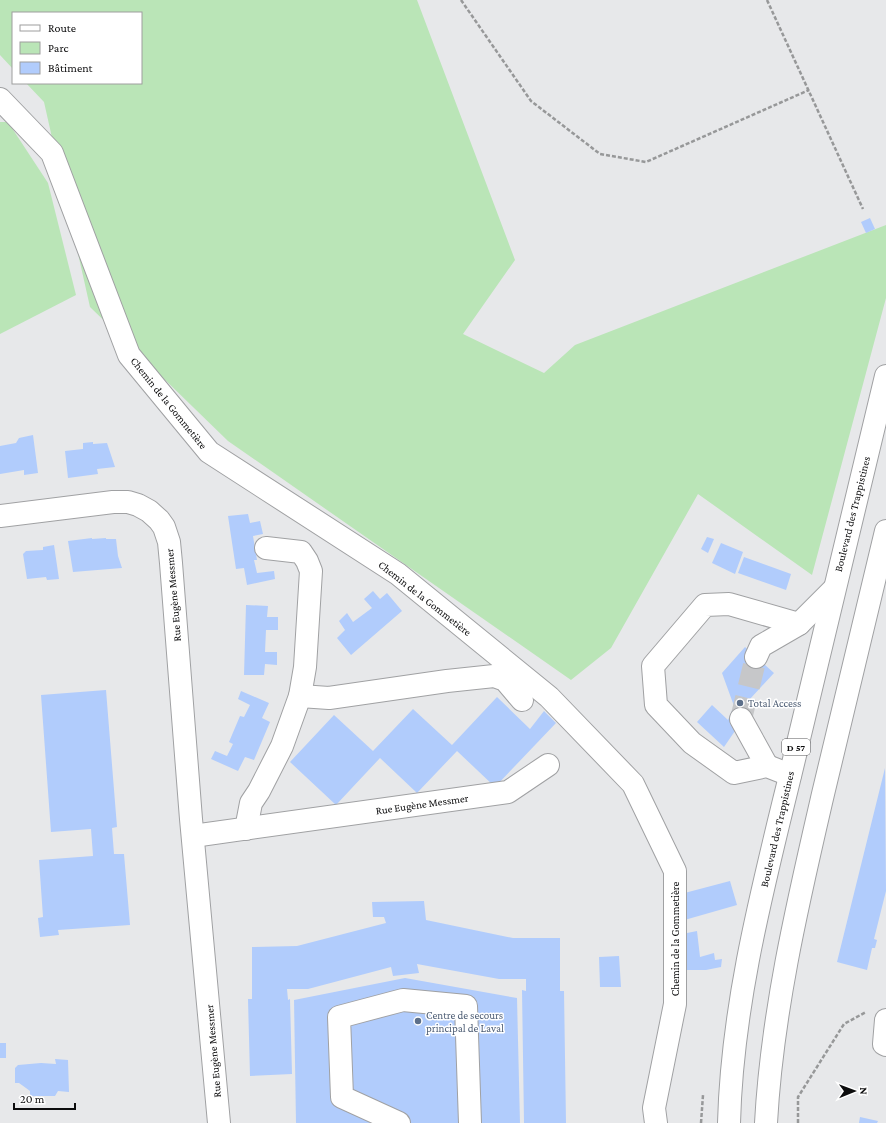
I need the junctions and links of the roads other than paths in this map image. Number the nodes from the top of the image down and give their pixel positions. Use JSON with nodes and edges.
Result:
{"nodes":[{"id":1,"x":0,"y":99,"type":"edge"},
{"id":2,"x":886,"y":376,"type":"edge"},
{"id":3,"x":0,"y":516,"type":"edge"},
{"id":4,"x":886,"y":531,"type":"edge"},
{"id":5,"x":266,"y":548,"type":"dead end"},
{"id":6,"x":834,"y":589,"type":"junction"},
{"id":7,"x":799,"y":624,"type":"junction"},
{"id":8,"x":756,"y":657,"type":"tunnel mouth"},
{"id":9,"x":300,"y":696,"type":"junction"},
{"id":10,"x":522,"y":700,"type":"dead end"},
{"id":11,"x":741,"y":719,"type":"tunnel mouth"},
{"id":12,"x":548,"y":765,"type":"dead end"},
{"id":13,"x":767,"y":766,"type":"junction"},
{"id":14,"x":790,"y":775,"type":"junction"},
{"id":15,"x":246,"y":829,"type":"junction"},
{"id":16,"x":194,"y":836,"type":"junction"},
{"id":17,"x":879,"y":1015,"type":"edge"},
{"id":18,"x":886,"y":1045,"type":"edge"},
{"id":19,"x":219,"y":1123,"type":"edge"},
{"id":20,"x":399,"y":1123,"type":"edge"},
{"id":21,"x":470,"y":1123,"type":"edge"},
{"id":22,"x":656,"y":1123,"type":"edge"},
{"id":23,"x":729,"y":1123,"type":"edge"},
{"id":24,"x":766,"y":1123,"type":"edge"}],
"edges":[{"from":1,"to":22,"type":"street","name":"Chemin de la Gommetière"},
{"from":2,"to":6,"type":"street","name":"Boulevard des Trappistines","number":"D 57"},
{"from":3,"to":16,"type":"street","name":"Rue Eugène Messmer"},
{"from":4,"to":24,"type":"street"},
{"from":5,"to":9,"type":"street"},
{"from":6,"to":7,"type":"street"},
{"from":6,"to":14,"type":"street","name":"Boulevard des Trappistines","number":"D 57"},
{"from":7,"to":8,"type":"street"},
{"from":7,"to":13,"type":"street"},
{"from":9,"to":10,"type":"street"},
{"from":9,"to":15,"type":"street"},
{"from":11,"to":13,"type":"street"},
{"from":12,"to":15,"type":"street","name":"Rue Eugène Messmer"},
{"from":13,"to":14,"type":"street"},
{"from":14,"to":23,"type":"street","name":"Boulevard des Trappistines","number":"D 57"},
{"from":15,"to":16,"type":"street","name":"Rue Eugène Messmer"},
{"from":16,"to":19,"type":"street","name":"Rue Eugène Messmer"},
{"from":17,"to":18,"type":"street"},
{"from":20,"to":21,"type":"street"}]}
